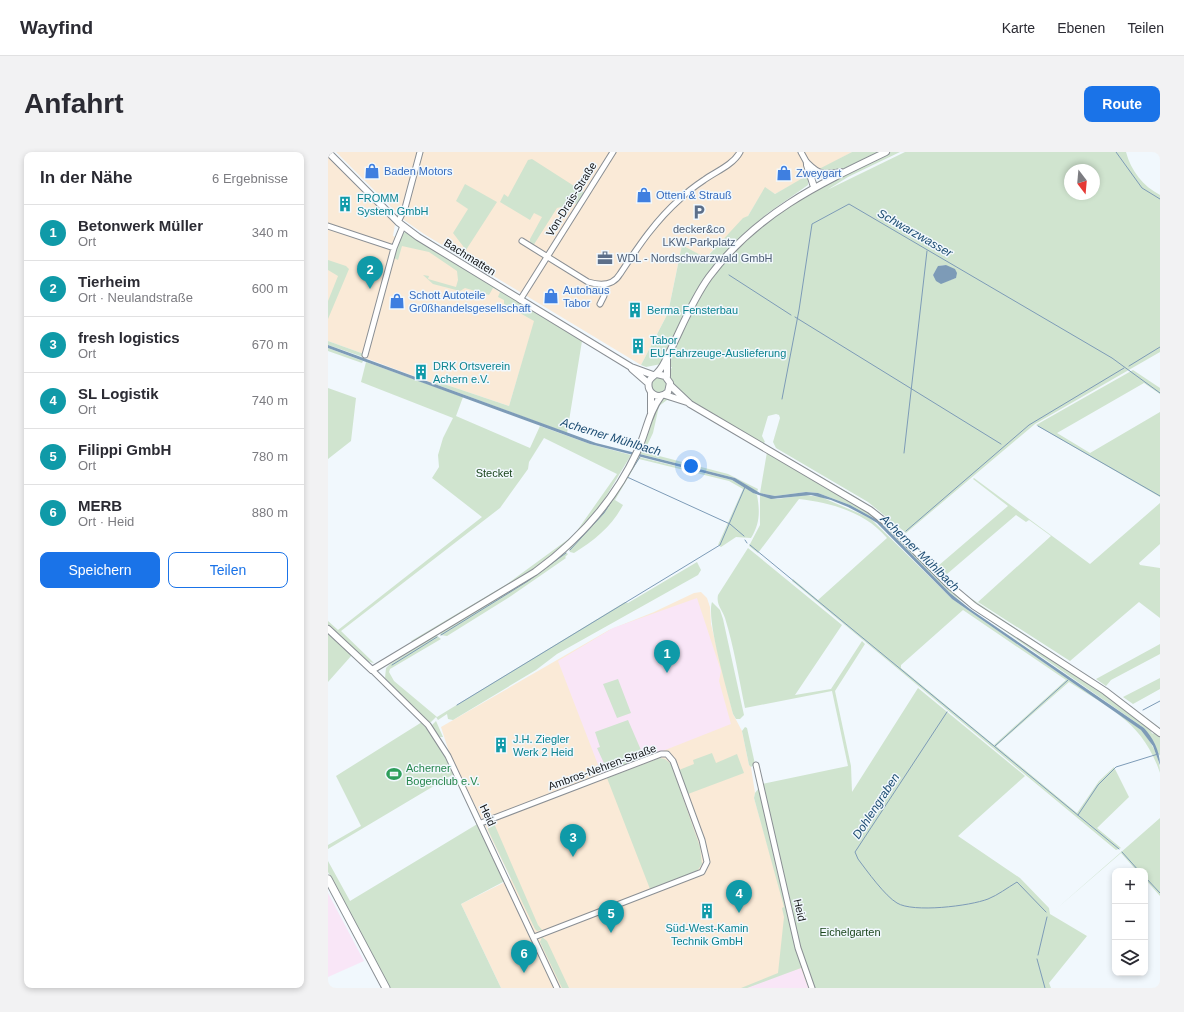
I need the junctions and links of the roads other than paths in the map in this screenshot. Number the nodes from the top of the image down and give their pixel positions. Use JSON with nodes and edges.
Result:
{"nodes":[{"id":1,"x":328,"y":152,"type":"edge"},
{"id":2,"x":420,"y":152,"type":"edge"},
{"id":3,"x":613,"y":152,"type":"edge"},
{"id":4,"x":740,"y":152,"type":"edge"},
{"id":5,"x":800,"y":152,"type":"edge"},
{"id":6,"x":886,"y":152,"type":"edge"},
{"id":7,"x":807,"y":163,"type":"junction"},
{"id":8,"x":848,"y":170,"type":"junction"},
{"id":9,"x":816,"y":172,"type":"junction"},
{"id":10,"x":817,"y":186,"type":"junction"},
{"id":11,"x":400,"y":224,"type":"junction"},
{"id":12,"x":328,"y":226,"type":"edge"},
{"id":13,"x":522,"y":241,"type":"dead end"},
{"id":14,"x":394,"y":248,"type":"junction"},
{"id":15,"x":547,"y":257,"type":"junction"},
{"id":16,"x":604,"y":285,"type":"junction"},
{"id":17,"x":520,"y":300,"type":"junction"},
{"id":18,"x":600,"y":304,"type":"dead end"},
{"id":19,"x":365,"y":355,"type":"dead end"},
{"id":20,"x":668,"y":356,"type":"junction"},
{"id":21,"x":631,"y":368,"type":"junction"},
{"id":22,"x":655,"y":375,"type":"junction"},
{"id":23,"x":667,"y":376,"type":"junction"},
{"id":24,"x":648,"y":383,"type":"junction"},
{"id":25,"x":670,"y":386,"type":"junction"},
{"id":26,"x":651,"y":393,"type":"junction"},
{"id":27,"x":663,"y":396,"type":"junction"},
{"id":28,"x":690,"y":404,"type":"junction"},
{"id":29,"x":650,"y":414,"type":"junction"},
{"id":30,"x":328,"y":630,"type":"edge"},
{"id":31,"x":372,"y":670,"type":"junction"},
{"id":32,"x":1160,"y":733,"type":"edge"},
{"id":33,"x":756,"y":765,"type":"dead end"},
{"id":34,"x":481,"y":823,"type":"junction"},
{"id":35,"x":328,"y":879,"type":"edge"},
{"id":36,"x":534,"y":937,"type":"junction"},
{"id":37,"x":386,"y":988,"type":"edge"},
{"id":38,"x":557,"y":988,"type":"edge"},
{"id":39,"x":812,"y":988,"type":"edge"}],
"edges":[{"from":1,"to":11,"type":"street","name":"Bachmatten"},
{"from":2,"to":11,"type":"street"},
{"from":3,"to":15,"type":"street","name":"Von-Drais-Straße"},
{"from":4,"to":16,"type":"street"},
{"from":5,"to":7,"type":"street"},
{"from":6,"to":8,"type":"street"},
{"from":7,"to":9,"type":"street"},
{"from":7,"to":10,"type":"street"},
{"from":8,"to":9,"type":"street"},
{"from":8,"to":10,"type":"street"},
{"from":9,"to":10,"type":"street"},
{"from":10,"to":20,"type":"street"},
{"from":11,"to":14,"type":"street"},
{"from":11,"to":17,"type":"street","name":"Bachmatten"},
{"from":12,"to":14,"type":"street"},
{"from":13,"to":15,"type":"street"},
{"from":14,"to":19,"type":"street"},
{"from":15,"to":16,"type":"street"},
{"from":15,"to":17,"type":"street","name":"Von-Drais-Straße"},
{"from":16,"to":18,"type":"street"},
{"from":17,"to":21,"type":"street","name":"Bachmatten"},
{"from":20,"to":22,"type":"street"},
{"from":20,"to":23,"type":"street"},
{"from":21,"to":22,"type":"street"},
{"from":21,"to":24,"type":"street"},
{"from":22,"to":23,"type":"street"},
{"from":22,"to":24,"type":"street"},
{"from":23,"to":25,"type":"street"},
{"from":24,"to":26,"type":"street"},
{"from":25,"to":27,"type":"street"},
{"from":25,"to":28,"type":"street"},
{"from":26,"to":27,"type":"street"},
{"from":26,"to":29,"type":"street"},
{"from":27,"to":28,"type":"street"},
{"from":27,"to":29,"type":"street"},
{"from":28,"to":32,"type":"street"},
{"from":29,"to":31,"type":"street"},
{"from":30,"to":31,"type":"street"},
{"from":31,"to":34,"type":"street","name":"Heid"},
{"from":33,"to":39,"type":"street","name":"Heid"},
{"from":34,"to":36,"type":"street","name":"Heid"},
{"from":34,"to":36,"type":"street","name":"Ambros-Nehren-Straße"},
{"from":35,"to":37,"type":"main road"},
{"from":36,"to":38,"type":"street","name":"Heid"}]}
